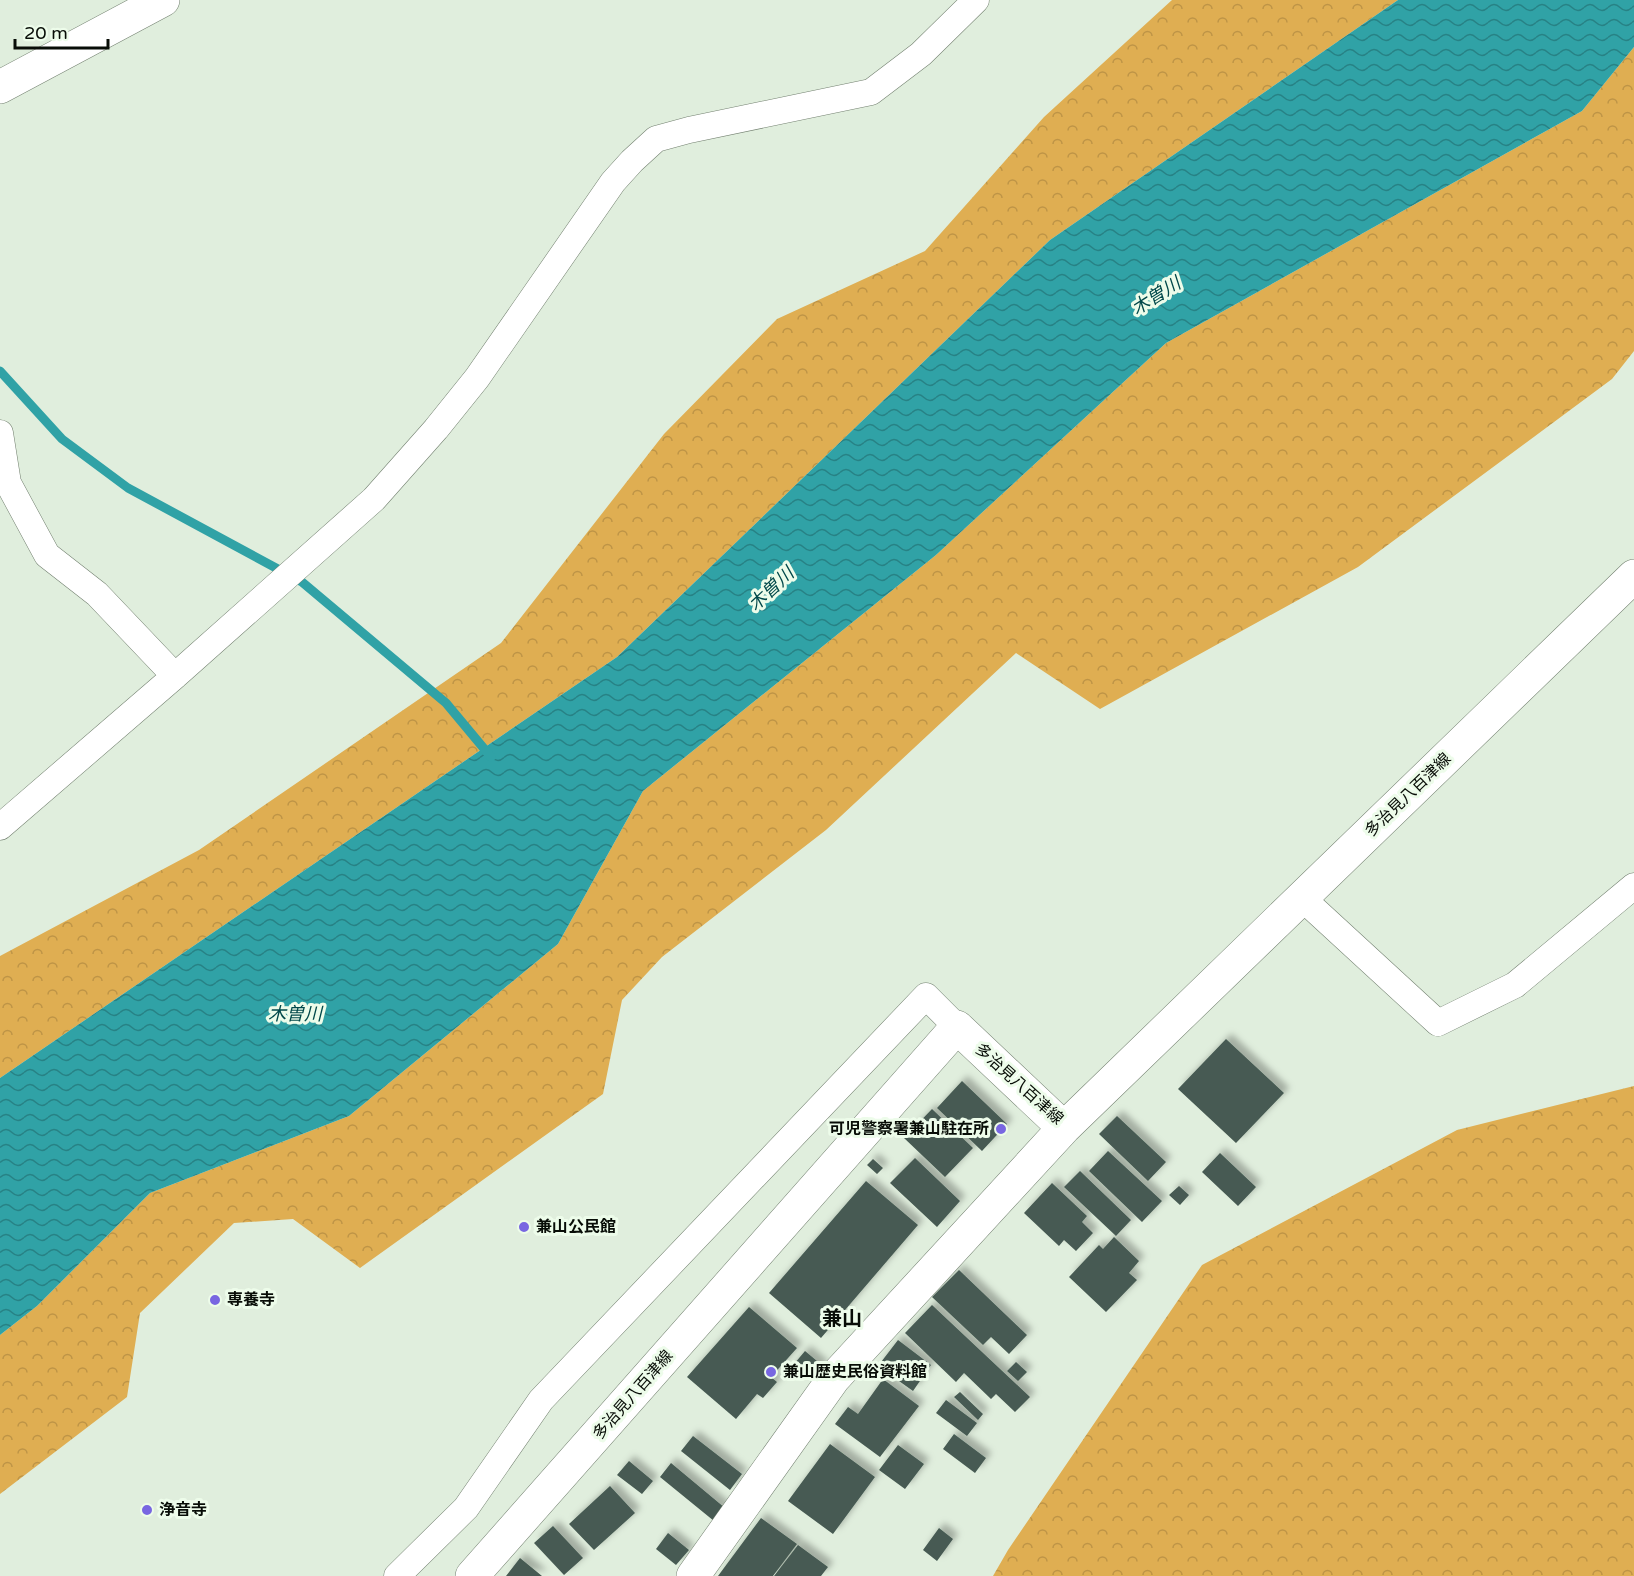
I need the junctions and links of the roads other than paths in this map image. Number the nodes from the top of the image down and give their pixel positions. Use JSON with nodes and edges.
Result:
{"nodes":[{"id":1,"x":163,"y":0,"type":"edge"},
{"id":2,"x":976,"y":0,"type":"edge"},
{"id":3,"x":0,"y":87,"type":"edge"},
{"id":4,"x":0,"y":433,"type":"edge"},
{"id":5,"x":1634,"y":576,"type":"edge"},
{"id":6,"x":175,"y":676,"type":"junction"},
{"id":7,"x":0,"y":827,"type":"edge"},
{"id":8,"x":1634,"y":886,"type":"edge"},
{"id":9,"x":1302,"y":898,"type":"junction"},
{"id":10,"x":957,"y":1027,"type":"junction"},
{"id":11,"x":1064,"y":1128,"type":"junction"},
{"id":12,"x":397,"y":1576,"type":"edge"},
{"id":13,"x":472,"y":1576,"type":"edge"},
{"id":14,"x":693,"y":1576,"type":"edge"}],
"edges":[{"from":1,"to":3,"type":"main road"},
{"from":2,"to":6,"type":"street"},
{"from":4,"to":6,"type":"street"},
{"from":5,"to":9,"type":"main road","name":"多治見八百津線"},
{"from":6,"to":7,"type":"street"},
{"from":8,"to":9,"type":"street"},
{"from":9,"to":11,"type":"main road","name":"多治見八百津線"},
{"from":10,"to":11,"type":"main road","name":"多治見八百津線"},
{"from":10,"to":12,"type":"street"},
{"from":10,"to":13,"type":"main road","name":"多治見八百津線"},
{"from":11,"to":14,"type":"main road"}]}
